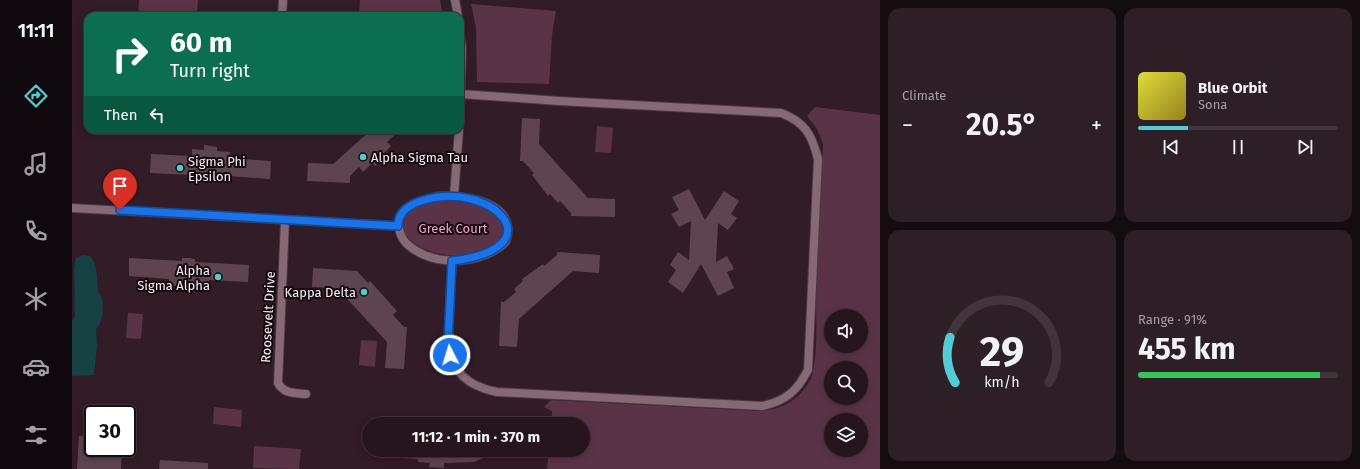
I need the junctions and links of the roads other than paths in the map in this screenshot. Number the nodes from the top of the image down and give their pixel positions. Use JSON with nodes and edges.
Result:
{"nodes":[{"id":1,"x":283,"y":0,"type":"edge"},
{"id":2,"x":456,"y":0,"type":"edge"},
{"id":3,"x":282,"y":12,"type":"edge"},
{"id":4,"x":458,"y":12,"type":"edge"},
{"id":5,"x":464,"y":94,"type":"edge"},
{"id":6,"x":459,"y":134,"type":"edge"},
{"id":7,"x":454,"y":196,"type":"junction"},
{"id":8,"x":72,"y":208,"type":"edge"},
{"id":9,"x":285,"y":220,"type":"junction"},
{"id":10,"x":398,"y":226,"type":"junction"},
{"id":11,"x":452,"y":261,"type":"junction"},
{"id":12,"x":306,"y":394,"type":"dead end"}],
"edges":[{"from":1,"to":3,"type":"street"},
{"from":2,"to":4,"type":"street"},
{"from":5,"to":11,"type":"street"},
{"from":6,"to":7,"type":"street"},
{"from":7,"to":10,"type":"street"},
{"from":7,"to":11,"type":"street"},
{"from":8,"to":9,"type":"street"},
{"from":9,"to":10,"type":"street"},
{"from":9,"to":12,"type":"street","name":"Roosevelt Drive"},
{"from":10,"to":11,"type":"street"}]}
